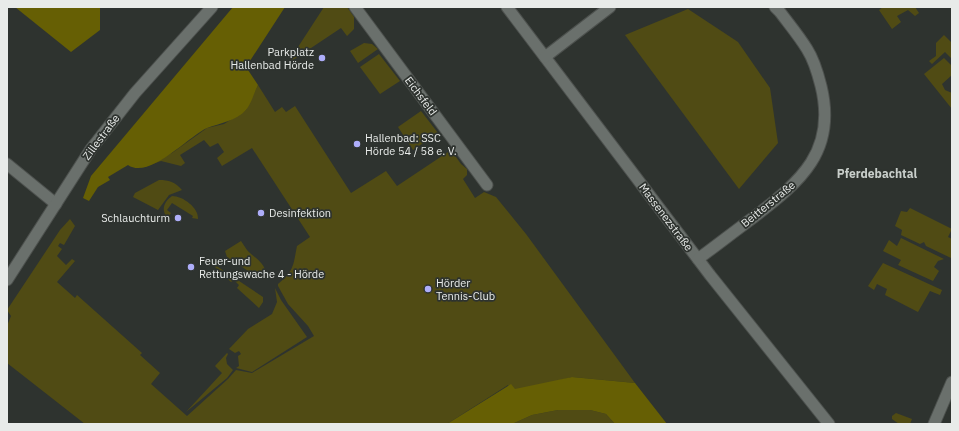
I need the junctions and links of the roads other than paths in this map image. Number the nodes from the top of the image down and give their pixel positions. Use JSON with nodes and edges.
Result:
{"nodes":[{"id":1,"x":212,"y":7,"type":"edge"},
{"id":2,"x":356,"y":7,"type":"edge"},
{"id":3,"x":507,"y":7,"type":"edge"},
{"id":4,"x":610,"y":7,"type":"edge"},
{"id":5,"x":774,"y":7,"type":"edge"},
{"id":6,"x":545,"y":56,"type":"junction"},
{"id":7,"x":7,"y":164,"type":"edge"},
{"id":8,"x":487,"y":185,"type":"dead end"},
{"id":9,"x":56,"y":204,"type":"junction"},
{"id":10,"x":698,"y":259,"type":"junction"},
{"id":11,"x":7,"y":280,"type":"edge"},
{"id":12,"x":952,"y":382,"type":"edge"},
{"id":13,"x":829,"y":424,"type":"edge"},
{"id":14,"x":934,"y":424,"type":"edge"}],
"edges":[{"from":1,"to":9,"type":"street","name":"Zillestraße"},
{"from":2,"to":8,"type":"street","name":"Eichsfeld"},
{"from":3,"to":6,"type":"street","name":"Massenezstraße"},
{"from":4,"to":6,"type":"street"},
{"from":5,"to":10,"type":"street","name":"Beitterstraße"},
{"from":6,"to":10,"type":"street","name":"Massenezstraße"},
{"from":7,"to":9,"type":"street"},
{"from":9,"to":11,"type":"street","name":"Zillestraße"},
{"from":10,"to":13,"type":"street","name":"Massenezstraße"},
{"from":12,"to":14,"type":"street"}]}
